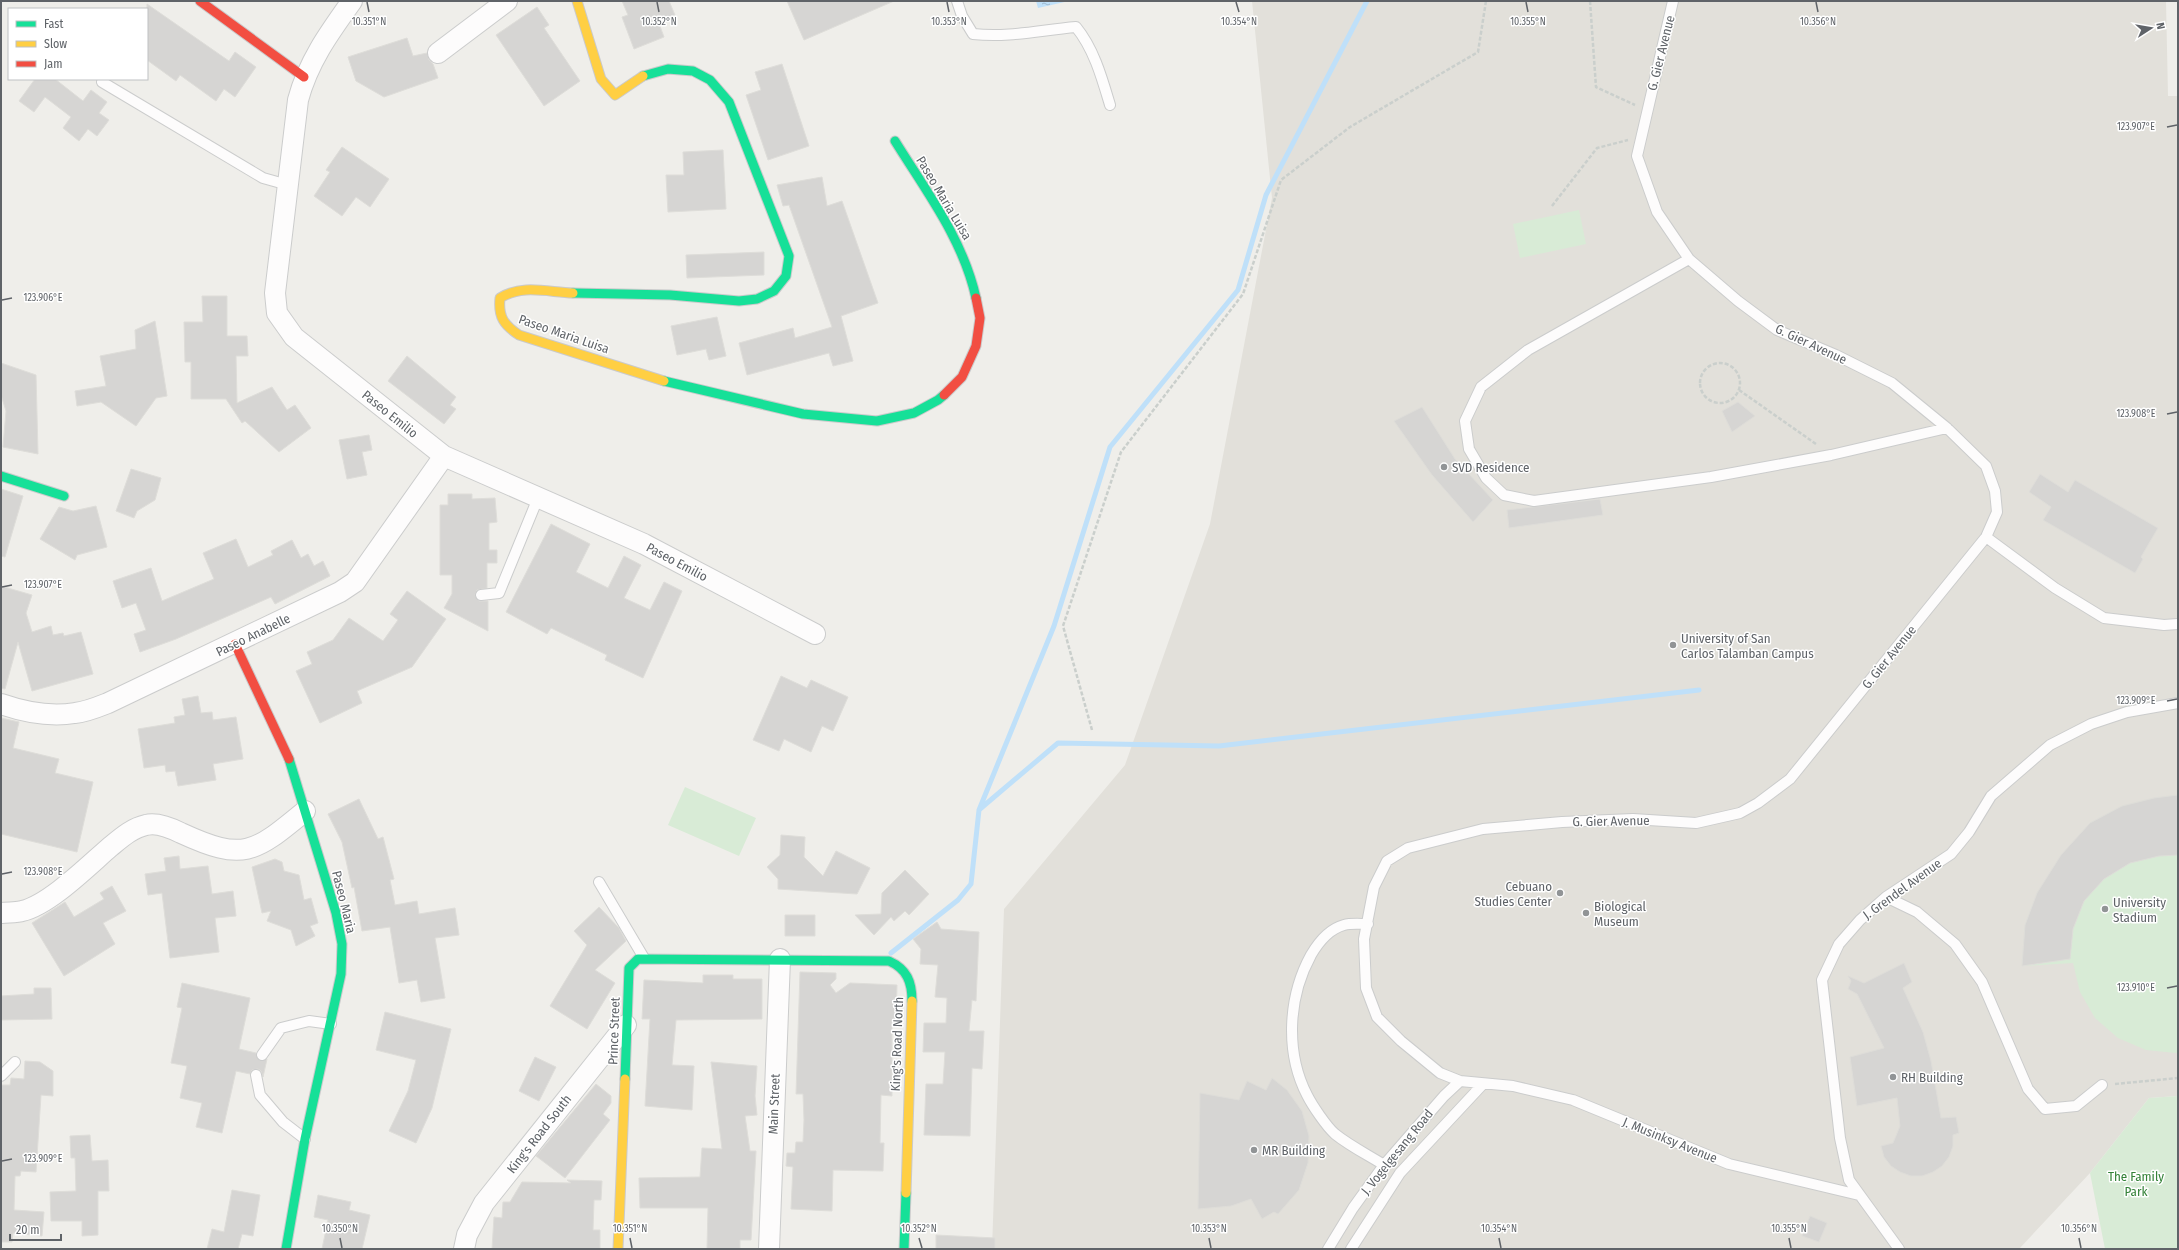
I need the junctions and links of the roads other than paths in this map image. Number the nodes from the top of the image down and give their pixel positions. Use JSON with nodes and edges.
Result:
{"nodes":[{"id":1,"x":200,"y":1,"type":"edge"},
{"id":2,"x":352,"y":1,"type":"edge"},
{"id":3,"x":507,"y":1,"type":"edge"},
{"id":4,"x":577,"y":1,"type":"edge"},
{"id":5,"x":957,"y":1,"type":"edge"},
{"id":6,"x":1673,"y":1,"type":"edge"},
{"id":7,"x":438,"y":53,"type":"dead end"},
{"id":8,"x":304,"y":77,"type":"junction"},
{"id":9,"x":102,"y":82,"type":"dead end"},
{"id":10,"x":1110,"y":105,"type":"dead end"},
{"id":11,"x":895,"y":140,"type":"dead end"},
{"id":12,"x":288,"y":184,"type":"junction"},
{"id":13,"x":1689,"y":259,"type":"junction"},
{"id":14,"x":1948,"y":428,"type":"junction"},
{"id":15,"x":444,"y":456,"type":"junction"},
{"id":16,"x":1,"y":476,"type":"edge"},
{"id":17,"x":64,"y":496,"type":"dead end"},
{"id":18,"x":538,"y":498,"type":"junction"},
{"id":19,"x":1986,"y":537,"type":"junction"},
{"id":20,"x":481,"y":595,"type":"dead end"},
{"id":21,"x":2178,"y":624,"type":"edge"},
{"id":22,"x":816,"y":634,"type":"dead end"},
{"id":23,"x":235,"y":644,"type":"junction"},
{"id":24,"x":2178,"y":703,"type":"edge"},
{"id":25,"x":1,"y":704,"type":"edge"},
{"id":26,"x":305,"y":811,"type":"junction"},
{"id":27,"x":599,"y":882,"type":"dead end"},
{"id":28,"x":1886,"y":897,"type":"junction"},
{"id":29,"x":1,"y":913,"type":"edge"},
{"id":30,"x":1368,"y":924,"type":"junction"},
{"id":31,"x":644,"y":958,"type":"junction"},
{"id":32,"x":780,"y":959,"type":"junction"},
{"id":33,"x":331,"y":1024,"type":"junction"},
{"id":34,"x":626,"y":1025,"type":"junction"},
{"id":35,"x":262,"y":1054,"type":"dead end"},
{"id":36,"x":15,"y":1062,"type":"dead end"},
{"id":37,"x":256,"y":1075,"type":"dead end"},
{"id":38,"x":1,"y":1076,"type":"edge"},
{"id":39,"x":1460,"y":1081,"type":"junction"},
{"id":40,"x":1483,"y":1084,"type":"junction"},
{"id":41,"x":2102,"y":1085,"type":"road end"},
{"id":42,"x":305,"y":1139,"type":"junction"},
{"id":43,"x":1384,"y":1165,"type":"junction"},
{"id":44,"x":1859,"y":1195,"type":"junction"},
{"id":45,"x":286,"y":1249,"type":"edge"},
{"id":46,"x":464,"y":1249,"type":"edge"},
{"id":47,"x":618,"y":1249,"type":"edge"},
{"id":48,"x":769,"y":1249,"type":"edge"},
{"id":49,"x":904,"y":1249,"type":"edge"},
{"id":50,"x":1328,"y":1249,"type":"edge"},
{"id":51,"x":1351,"y":1249,"type":"edge"},
{"id":52,"x":1900,"y":1249,"type":"edge"}],
"edges":[{"from":1,"to":8,"type":"street"},
{"from":2,"to":8,"type":"street","name":"Paseo Emilio"},
{"from":3,"to":7,"type":"street"},
{"from":4,"to":11,"type":"street","name":"Paseo Maria Luisa"},
{"from":5,"to":10,"type":"lane"},
{"from":6,"to":13,"type":"lane","name":"G. Gier Avenue"},
{"from":8,"to":12,"type":"street","name":"Paseo Emilio"},
{"from":9,"to":12,"type":"lane"},
{"from":12,"to":15,"type":"street","name":"Paseo Emilio"},
{"from":13,"to":14,"type":"lane","name":"G. Gier Avenue"},
{"from":13,"to":14,"type":"lane"},
{"from":14,"to":19,"type":"lane","name":"G. Gier Avenue"},
{"from":15,"to":18,"type":"street","name":"Paseo Emilio"},
{"from":15,"to":23,"type":"street","name":"Paseo Anabelle"},
{"from":16,"to":17,"type":"street"},
{"from":18,"to":20,"type":"lane"},
{"from":18,"to":22,"type":"street","name":"Paseo Emilio"},
{"from":19,"to":21,"type":"lane"},
{"from":19,"to":30,"type":"lane","name":"G. Gier Avenue"},
{"from":23,"to":25,"type":"street","name":"Paseo Anabelle"},
{"from":23,"to":26,"type":"street","name":"Paseo Maria"},
{"from":24,"to":28,"type":"lane","name":"J. Grendel Avenue"},
{"from":26,"to":29,"type":"street"},
{"from":26,"to":33,"type":"street","name":"Paseo Maria"},
{"from":27,"to":31,"type":"lane"},
{"from":28,"to":41,"type":"lane"},
{"from":28,"to":44,"type":"lane","name":"J. Grendel Avenue"},
{"from":30,"to":39,"type":"lane","name":"G. Gier Avenue"},
{"from":30,"to":43,"type":"lane"},
{"from":31,"to":32,"type":"street"},
{"from":31,"to":34,"type":"street","name":"Prince Street"},
{"from":32,"to":48,"type":"street","name":"Main Street"},
{"from":32,"to":49,"type":"street","name":"King's Road North"},
{"from":33,"to":35,"type":"lane"},
{"from":33,"to":42,"type":"street","name":"Paseo Maria"},
{"from":34,"to":46,"type":"street","name":"King's Road South"},
{"from":34,"to":47,"type":"street","name":"Prince Street"},
{"from":36,"to":38,"type":"lane"},
{"from":37,"to":42,"type":"lane"},
{"from":39,"to":40,"type":"lane","name":"G. Gier Avenue"},
{"from":39,"to":43,"type":"lane","name":"J. Vogelgesang Road"},
{"from":40,"to":44,"type":"lane","name":"J. Musinksy Avenue"},
{"from":40,"to":51,"type":"lane","name":"J. Vogelgesang Road"},
{"from":42,"to":45,"type":"street","name":"Paseo Maria"},
{"from":43,"to":50,"type":"lane","name":"J. Vogelgesang Road"},
{"from":44,"to":52,"type":"lane","name":"J. Grendel Avenue"}]}
